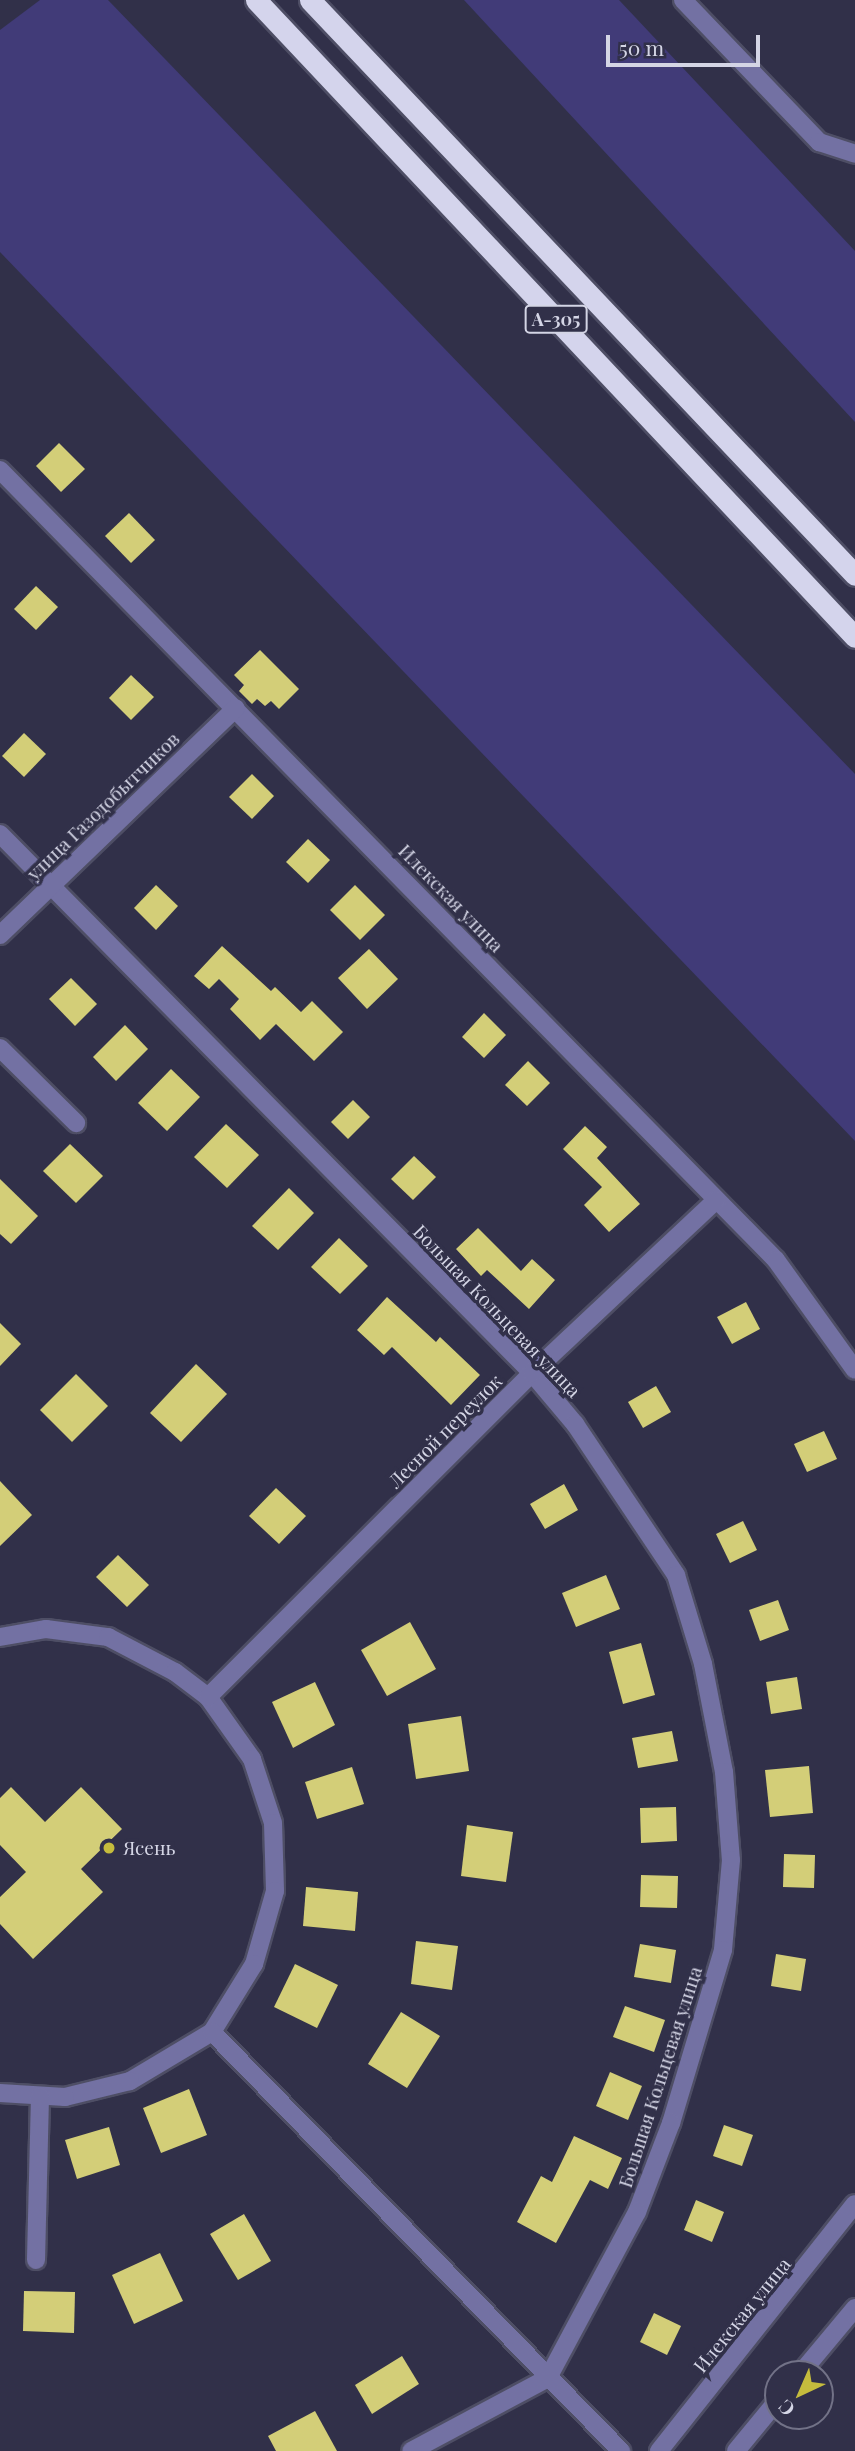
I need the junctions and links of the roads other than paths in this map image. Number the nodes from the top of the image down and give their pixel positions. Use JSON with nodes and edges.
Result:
{"nodes":[{"id":1,"x":256,"y":0,"type":"edge"},
{"id":2,"x":310,"y":0,"type":"edge"},
{"id":3,"x":683,"y":0,"type":"edge"},
{"id":4,"x":855,"y":154,"type":"edge"},
{"id":5,"x":0,"y":470,"type":"edge"},
{"id":6,"x":855,"y":575,"type":"edge"},
{"id":7,"x":855,"y":637,"type":"edge"},
{"id":8,"x":236,"y":708,"type":"junction"},
{"id":9,"x":0,"y":834,"type":"edge"},
{"id":10,"x":51,"y":885,"type":"junction"},
{"id":11,"x":0,"y":935,"type":"edge"},
{"id":12,"x":0,"y":1048,"type":"edge"},
{"id":13,"x":76,"y":1123,"type":"dead end"},
{"id":14,"x":716,"y":1199,"type":"junction"},
{"id":15,"x":855,"y":1370,"type":"edge"},
{"id":16,"x":532,"y":1373,"type":"junction"},
{"id":17,"x":0,"y":1637,"type":"edge"},
{"id":18,"x":208,"y":1697,"type":"junction"},
{"id":19,"x":212,"y":2032,"type":"junction"},
{"id":20,"x":0,"y":2093,"type":"edge"},
{"id":21,"x":40,"y":2096,"type":"junction"},
{"id":22,"x":855,"y":2204,"type":"edge"},
{"id":23,"x":36,"y":2260,"type":"dead end"},
{"id":24,"x":855,"y":2308,"type":"edge"},
{"id":25,"x":812,"y":2360,"type":"edge"},
{"id":26,"x":548,"y":2378,"type":"junction"},
{"id":27,"x":764,"y":2417,"type":"edge"},
{"id":28,"x":411,"y":2451,"type":"edge"},
{"id":29,"x":621,"y":2451,"type":"edge"},
{"id":30,"x":659,"y":2451,"type":"edge"},
{"id":31,"x":736,"y":2451,"type":"edge"}],
"edges":[{"from":1,"to":7,"type":"highway","number":"А-305"},
{"from":2,"to":6,"type":"highway","number":"А-305"},
{"from":3,"to":4,"type":"street"},
{"from":5,"to":8,"type":"street","name":"Илекская улица"},
{"from":8,"to":10,"type":"street","name":"улица Газодобытчиков"},
{"from":8,"to":14,"type":"street","name":"Илекская улица"},
{"from":9,"to":10,"type":"street","name":"Большая Кольцевая улица"},
{"from":10,"to":11,"type":"street","name":"улица Газодобытчиков"},
{"from":10,"to":16,"type":"street","name":"Большая Кольцевая улица"},
{"from":12,"to":13,"type":"street"},
{"from":14,"to":15,"type":"street","name":"Илекская улица"},
{"from":14,"to":16,"type":"street","name":"Лесной переулок"},
{"from":16,"to":18,"type":"street","name":"Лесной переулок"},
{"from":16,"to":26,"type":"street","name":"Большая Кольцевая улица"},
{"from":17,"to":18,"type":"street"},
{"from":18,"to":19,"type":"street"},
{"from":19,"to":21,"type":"street"},
{"from":19,"to":26,"type":"street"},
{"from":20,"to":21,"type":"street"},
{"from":21,"to":23,"type":"street"},
{"from":22,"to":30,"type":"street","name":"Илекская улица"},
{"from":24,"to":25,"type":"street"},
{"from":26,"to":28,"type":"street"},
{"from":26,"to":29,"type":"street"},
{"from":27,"to":31,"type":"street"}]}
